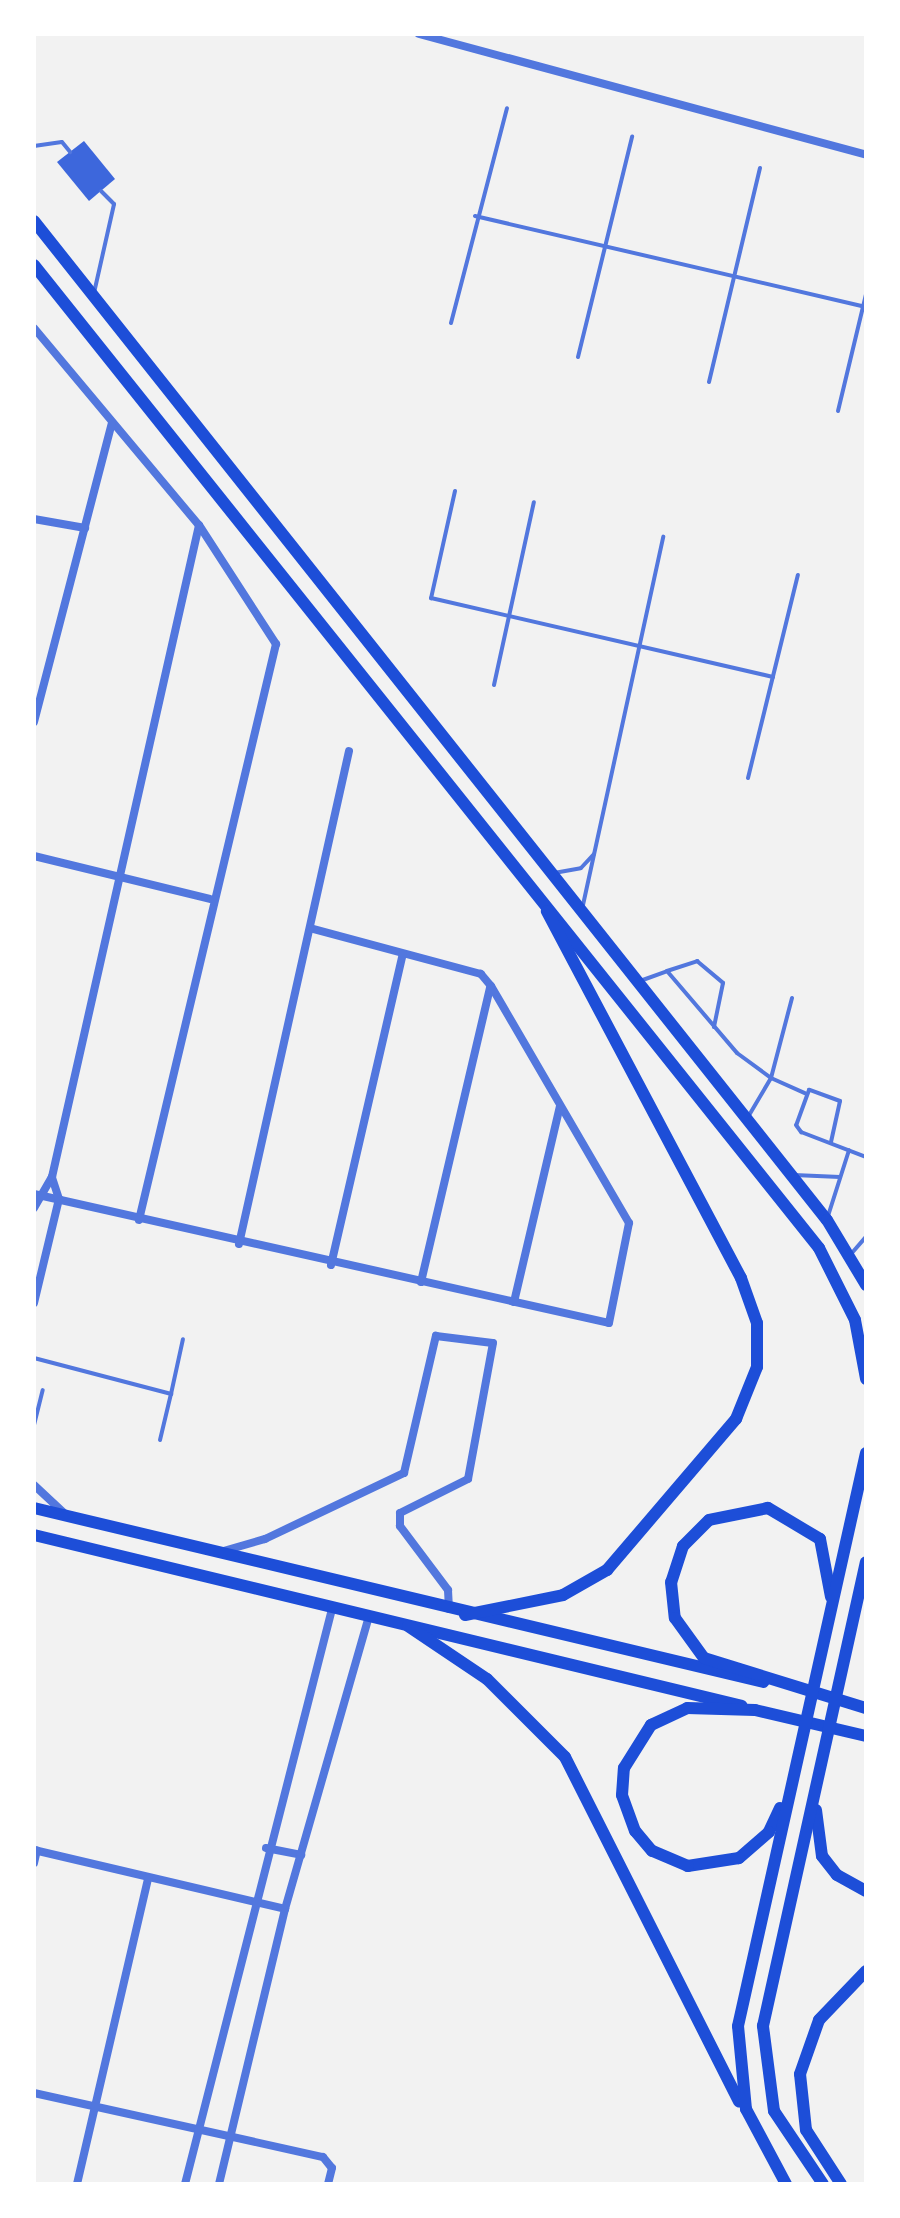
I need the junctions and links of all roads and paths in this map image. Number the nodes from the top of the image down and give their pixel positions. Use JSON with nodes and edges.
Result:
{"nodes":[{"id":1,"x":419,"y":34,"type":"edge"},
{"id":2,"x":507,"y":108,"type":"dead end"},
{"id":3,"x":632,"y":137,"type":"dead end"},
{"id":4,"x":34,"y":146,"type":"edge"},
{"id":5,"x":70,"y":152,"type":"dead end"},
{"id":6,"x":866,"y":155,"type":"edge"},
{"id":7,"x":760,"y":168,"type":"dead end"},
{"id":8,"x":101,"y":191,"type":"dead end"},
{"id":9,"x":475,"y":216,"type":"junction"},
{"id":10,"x":34,"y":221,"type":"edge"},
{"id":11,"x":603,"y":245,"type":"junction"},
{"id":12,"x":34,"y":265,"type":"edge"},
{"id":13,"x":733,"y":275,"type":"junction"},
{"id":14,"x":866,"y":294,"type":"edge"},
{"id":15,"x":93,"y":297,"type":"junction"},
{"id":16,"x":863,"y":306,"type":"junction"},
{"id":17,"x":451,"y":323,"type":"dead end"},
{"id":18,"x":34,"y":328,"type":"edge"},
{"id":19,"x":578,"y":357,"type":"dead end"},
{"id":20,"x":709,"y":382,"type":"dead end"},
{"id":21,"x":838,"y":411,"type":"dead end"},
{"id":22,"x":112,"y":423,"type":"junction"},
{"id":23,"x":455,"y":491,"type":"dead end"},
{"id":24,"x":534,"y":502,"type":"dead end"},
{"id":25,"x":34,"y":519,"type":"edge"},
{"id":26,"x":199,"y":525,"type":"junction"},
{"id":27,"x":85,"y":528,"type":"junction"},
{"id":28,"x":663,"y":537,"type":"dead end"},
{"id":29,"x":798,"y":575,"type":"dead end"},
{"id":30,"x":508,"y":616,"type":"junction"},
{"id":31,"x":641,"y":645,"type":"junction"},
{"id":32,"x":773,"y":677,"type":"junction"},
{"id":33,"x":494,"y":685,"type":"dead end"},
{"id":34,"x":34,"y":722,"type":"edge"},
{"id":35,"x":349,"y":751,"type":"dead end"},
{"id":36,"x":748,"y":778,"type":"dead end"},
{"id":37,"x":596,"y":853,"type":"junction"},
{"id":38,"x":34,"y":856,"type":"edge"},
{"id":39,"x":551,"y":873,"type":"junction"},
{"id":40,"x":122,"y":877,"type":"junction"},
{"id":41,"x":210,"y":899,"type":"junction"},
{"id":42,"x":544,"y":901,"type":"junction"},
{"id":43,"x":581,"y":912,"type":"junction"},
{"id":44,"x":313,"y":929,"type":"junction"},
{"id":45,"x":403,"y":954,"type":"junction"},
{"id":46,"x":667,"y":971,"type":"junction"},
{"id":47,"x":637,"y":983,"type":"junction"},
{"id":48,"x":491,"y":986,"type":"junction"},
{"id":49,"x":792,"y":998,"type":"dead end"},
{"id":50,"x":714,"y":1027,"type":"junction"},
{"id":51,"x":771,"y":1078,"type":"junction"},
{"id":52,"x":805,"y":1093,"type":"junction"},
{"id":53,"x":560,"y":1106,"type":"junction"},
{"id":54,"x":746,"y":1119,"type":"junction"},
{"id":55,"x":831,"y":1142,"type":"junction"},
{"id":56,"x":849,"y":1150,"type":"junction"},
{"id":57,"x":866,"y":1157,"type":"edge"},
{"id":58,"x":792,"y":1175,"type":"junction"},
{"id":59,"x":52,"y":1177,"type":"junction"},
{"id":60,"x":840,"y":1177,"type":"junction"},
{"id":61,"x":36,"y":1194,"type":"edge"},
{"id":62,"x":59,"y":1199,"type":"junction"},
{"id":63,"x":34,"y":1208,"type":"edge"},
{"id":64,"x":139,"y":1220,"type":"junction"},
{"id":65,"x":827,"y":1220,"type":"junction"},
{"id":66,"x":866,"y":1237,"type":"edge"},
{"id":67,"x":239,"y":1244,"type":"junction"},
{"id":68,"x":857,"y":1258,"type":"edge"},
{"id":69,"x":331,"y":1265,"type":"junction"},
{"id":70,"x":421,"y":1282,"type":"junction"},
{"id":71,"x":866,"y":1285,"type":"edge"},
{"id":72,"x":514,"y":1302,"type":"junction"},
{"id":73,"x":34,"y":1303,"type":"edge"},
{"id":74,"x":183,"y":1339,"type":"dead end"},
{"id":75,"x":34,"y":1358,"type":"edge"},
{"id":76,"x":866,"y":1379,"type":"edge"},
{"id":77,"x":43,"y":1390,"type":"dead end"},
{"id":78,"x":171,"y":1394,"type":"junction"},
{"id":79,"x":34,"y":1425,"type":"edge"},
{"id":80,"x":160,"y":1440,"type":"dead end"},
{"id":81,"x":866,"y":1453,"type":"edge"},
{"id":82,"x":34,"y":1485,"type":"edge"},
{"id":83,"x":34,"y":1508,"type":"edge"},
{"id":84,"x":68,"y":1516,"type":"junction"},
{"id":85,"x":34,"y":1535,"type":"edge"},
{"id":86,"x":216,"y":1553,"type":"junction"},
{"id":87,"x":866,"y":1562,"type":"edge"},
{"id":88,"x":866,"y":1598,"type":"edge"},
{"id":89,"x":332,"y":1609,"type":"junction"},
{"id":90,"x":833,"y":1609,"type":"junction"},
{"id":91,"x":449,"y":1611,"type":"junction"},
{"id":92,"x":465,"y":1615,"type":"junction"},
{"id":93,"x":369,"y":1616,"type":"junction"},
{"id":94,"x":408,"y":1626,"type":"junction"},
{"id":95,"x":850,"y":1630,"type":"junction"},
{"id":96,"x":764,"y":1682,"type":"junction"},
{"id":97,"x":865,"y":1708,"type":"edge"},
{"id":98,"x":755,"y":1710,"type":"junction"},
{"id":99,"x":865,"y":1736,"type":"edge"},
{"id":100,"x":796,"y":1768,"type":"junction"},
{"id":101,"x":818,"y":1774,"type":"junction"},
{"id":102,"x":266,"y":1848,"type":"junction"},
{"id":103,"x":36,"y":1850,"type":"edge"},
{"id":104,"x":301,"y":1855,"type":"junction"},
{"id":105,"x":34,"y":1863,"type":"edge"},
{"id":106,"x":148,"y":1878,"type":"junction"},
{"id":107,"x":866,"y":1891,"type":"edge"},
{"id":108,"x":252,"y":1903,"type":"junction"},
{"id":109,"x":285,"y":1909,"type":"junction"},
{"id":110,"x":866,"y":1971,"type":"edge"},
{"id":111,"x":34,"y":2093,"type":"edge"},
{"id":112,"x":95,"y":2107,"type":"junction"},
{"id":113,"x":197,"y":2128,"type":"junction"},
{"id":114,"x":230,"y":2133,"type":"junction"},
{"id":115,"x":755,"y":2134,"type":"junction"},
{"id":116,"x":77,"y":2184,"type":"edge"},
{"id":117,"x":185,"y":2184,"type":"edge"},
{"id":118,"x":219,"y":2184,"type":"edge"},
{"id":119,"x":328,"y":2184,"type":"edge"},
{"id":120,"x":786,"y":2184,"type":"edge"},
{"id":121,"x":823,"y":2184,"type":"edge"},
{"id":122,"x":841,"y":2184,"type":"edge"}],
"edges":[{"from":1,"to":6,"type":"street"},
{"from":2,"to":9,"type":"lane"},
{"from":3,"to":11,"type":"lane"},
{"from":4,"to":5,"type":"lane"},
{"from":7,"to":13,"type":"lane"},
{"from":8,"to":15,"type":"lane"},
{"from":9,"to":11,"type":"lane"},
{"from":9,"to":17,"type":"lane"},
{"from":10,"to":15,"type":"main road"},
{"from":11,"to":13,"type":"lane"},
{"from":11,"to":19,"type":"lane"},
{"from":12,"to":42,"type":"main road"},
{"from":13,"to":16,"type":"lane"},
{"from":13,"to":20,"type":"lane"},
{"from":14,"to":16,"type":"lane"},
{"from":15,"to":39,"type":"main road"},
{"from":16,"to":21,"type":"lane"},
{"from":18,"to":22,"type":"street"},
{"from":22,"to":26,"type":"street"},
{"from":22,"to":27,"type":"street"},
{"from":23,"to":30,"type":"lane"},
{"from":24,"to":30,"type":"lane"},
{"from":25,"to":27,"type":"street"},
{"from":26,"to":40,"type":"street"},
{"from":26,"to":41,"type":"street"},
{"from":27,"to":34,"type":"street"},
{"from":28,"to":31,"type":"lane"},
{"from":29,"to":32,"type":"lane"},
{"from":30,"to":31,"type":"lane"},
{"from":30,"to":33,"type":"lane"},
{"from":31,"to":32,"type":"lane"},
{"from":31,"to":37,"type":"lane"},
{"from":32,"to":36,"type":"lane"},
{"from":35,"to":44,"type":"street"},
{"from":37,"to":39,"type":"lane"},
{"from":37,"to":43,"type":"lane"},
{"from":38,"to":40,"type":"street"},
{"from":39,"to":43,"type":"main road"},
{"from":40,"to":41,"type":"street"},
{"from":40,"to":59,"type":"street"},
{"from":41,"to":64,"type":"street"},
{"from":42,"to":76,"type":"main road"},
{"from":42,"to":92,"type":"main road"},
{"from":43,"to":47,"type":"main road"},
{"from":44,"to":45,"type":"street"},
{"from":44,"to":67,"type":"street"},
{"from":45,"to":48,"type":"street"},
{"from":45,"to":69,"type":"street"},
{"from":46,"to":47,"type":"lane"},
{"from":46,"to":50,"type":"lane"},
{"from":46,"to":50,"type":"lane"},
{"from":47,"to":54,"type":"main road"},
{"from":48,"to":53,"type":"street"},
{"from":48,"to":70,"type":"street"},
{"from":49,"to":51,"type":"lane"},
{"from":50,"to":51,"type":"lane"},
{"from":51,"to":52,"type":"lane"},
{"from":51,"to":54,"type":"lane"},
{"from":52,"to":55,"type":"lane"},
{"from":52,"to":55,"type":"lane"},
{"from":53,"to":72,"type":"street"},
{"from":53,"to":72,"type":"street"},
{"from":54,"to":58,"type":"main road"},
{"from":55,"to":56,"type":"lane"},
{"from":56,"to":57,"type":"lane"},
{"from":56,"to":60,"type":"lane"},
{"from":58,"to":60,"type":"lane"},
{"from":58,"to":65,"type":"main road"},
{"from":59,"to":61,"type":"street"},
{"from":59,"to":62,"type":"street"},
{"from":60,"to":65,"type":"lane"},
{"from":61,"to":62,"type":"street"},
{"from":61,"to":63,"type":"street"},
{"from":62,"to":64,"type":"street"},
{"from":62,"to":73,"type":"street"},
{"from":64,"to":67,"type":"street"},
{"from":65,"to":68,"type":"main road"},
{"from":66,"to":68,"type":"lane"},
{"from":67,"to":69,"type":"street"},
{"from":68,"to":71,"type":"main road"},
{"from":69,"to":70,"type":"street"},
{"from":70,"to":72,"type":"street"},
{"from":74,"to":78,"type":"lane"},
{"from":75,"to":78,"type":"lane"},
{"from":77,"to":79,"type":"lane"},
{"from":78,"to":80,"type":"lane"},
{"from":81,"to":90,"type":"main road"},
{"from":82,"to":84,"type":"street"},
{"from":83,"to":84,"type":"main road"},
{"from":84,"to":86,"type":"main road"},
{"from":85,"to":89,"type":"main road"},
{"from":86,"to":91,"type":"main road"},
{"from":86,"to":91,"type":"street"},
{"from":87,"to":95,"type":"main road"},
{"from":88,"to":95,"type":"main road"},
{"from":89,"to":93,"type":"main road"},
{"from":89,"to":102,"type":"street"},
{"from":90,"to":96,"type":"main road"},
{"from":90,"to":100,"type":"main road"},
{"from":91,"to":92,"type":"main road"},
{"from":92,"to":96,"type":"main road"},
{"from":93,"to":94,"type":"main road"},
{"from":93,"to":104,"type":"street"},
{"from":94,"to":98,"type":"main road"},
{"from":94,"to":115,"type":"main road"},
{"from":95,"to":101,"type":"main road"},
{"from":96,"to":97,"type":"main road"},
{"from":98,"to":99,"type":"main road"},
{"from":98,"to":100,"type":"main road"},
{"from":100,"to":115,"type":"main road"},
{"from":101,"to":107,"type":"main road"},
{"from":101,"to":121,"type":"main road"},
{"from":102,"to":104,"type":"street"},
{"from":102,"to":108,"type":"street"},
{"from":103,"to":105,"type":"street"},
{"from":103,"to":106,"type":"street"},
{"from":104,"to":109,"type":"street"},
{"from":106,"to":108,"type":"street"},
{"from":106,"to":112,"type":"street"},
{"from":108,"to":109,"type":"street"},
{"from":108,"to":113,"type":"street"},
{"from":109,"to":114,"type":"street"},
{"from":110,"to":122,"type":"main road"},
{"from":111,"to":112,"type":"street"},
{"from":112,"to":113,"type":"street"},
{"from":112,"to":116,"type":"street"},
{"from":113,"to":114,"type":"street"},
{"from":113,"to":117,"type":"street"},
{"from":114,"to":118,"type":"street"},
{"from":114,"to":119,"type":"street"},
{"from":115,"to":120,"type":"main road"}]}
